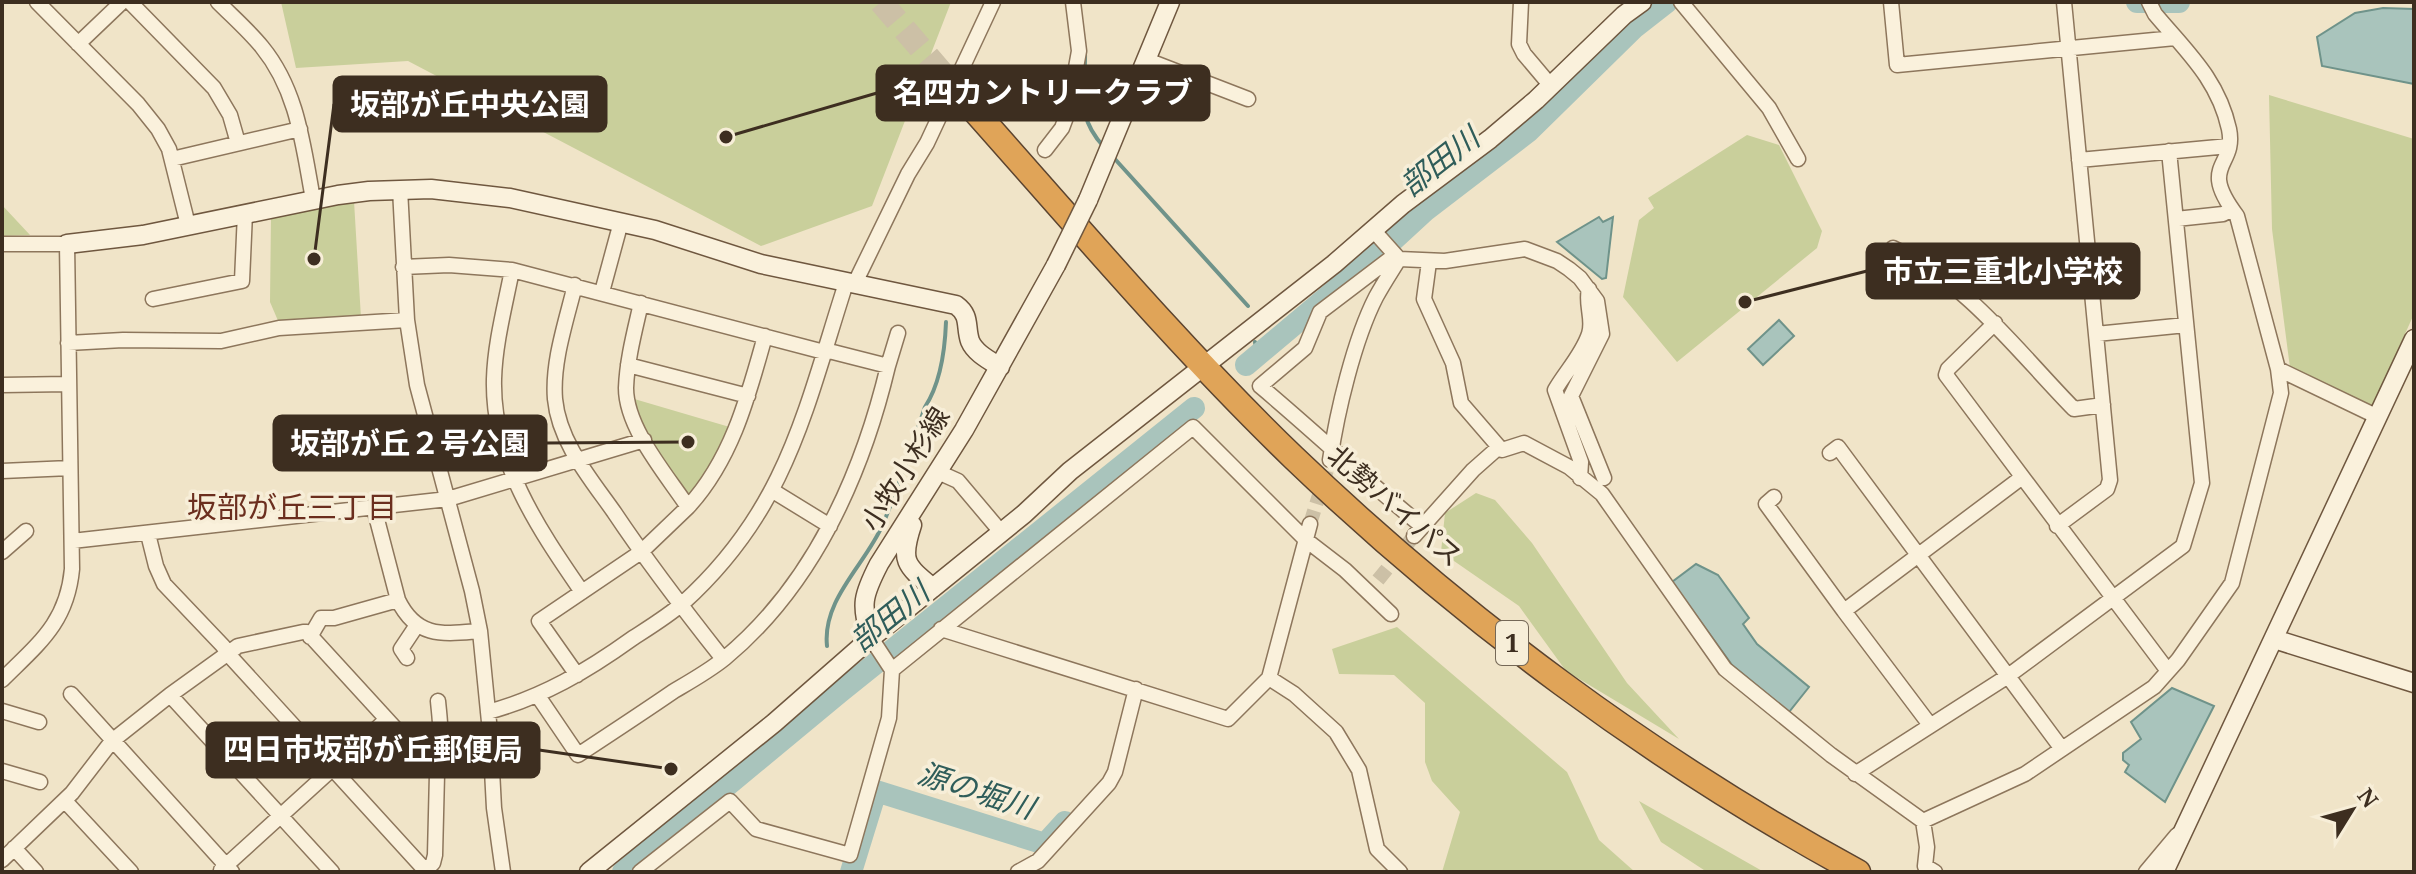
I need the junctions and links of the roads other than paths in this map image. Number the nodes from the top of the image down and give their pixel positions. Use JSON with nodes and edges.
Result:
{"nodes":[{"id":1,"x":37,"y":2,"type":"edge"},
{"id":2,"x":122,"y":2,"type":"edge"},
{"id":3,"x":130,"y":2,"type":"edge"},
{"id":4,"x":218,"y":2,"type":"edge"},
{"id":5,"x":993,"y":2,"type":"edge"},
{"id":6,"x":1073,"y":2,"type":"edge"},
{"id":7,"x":1170,"y":2,"type":"edge"},
{"id":8,"x":1521,"y":2,"type":"edge"},
{"id":9,"x":1642,"y":2,"type":"edge"},
{"id":10,"x":1891,"y":2,"type":"edge"},
{"id":11,"x":1682,"y":3,"type":"edge"},
{"id":12,"x":2064,"y":4,"type":"edge"},
{"id":13,"x":2152,"y":8,"type":"edge"},
{"id":14,"x":2175,"y":38,"type":"junction"},
{"id":15,"x":78,"y":44,"type":"junction"},
{"id":16,"x":2068,"y":48,"type":"junction"},
{"id":17,"x":1147,"y":60,"type":"junction"},
{"id":18,"x":1551,"y":86,"type":"junction"},
{"id":19,"x":1248,"y":99,"type":"dead end"},
{"id":20,"x":965,"y":100,"type":"tunnel mouth"},
{"id":21,"x":300,"y":129,"type":"junction"},
{"id":22,"x":238,"y":143,"type":"junction"},
{"id":23,"x":2229,"y":146,"type":"junction"},
{"id":24,"x":1045,"y":150,"type":"dead end"},
{"id":25,"x":2169,"y":151,"type":"junction"},
{"id":26,"x":172,"y":159,"type":"junction"},
{"id":27,"x":1798,"y":159,"type":"dead end"},
{"id":28,"x":2079,"y":160,"type":"junction"},
{"id":29,"x":400,"y":189,"type":"junction"},
{"id":30,"x":313,"y":199,"type":"junction"},
{"id":31,"x":2232,"y":209,"type":"junction"},
{"id":32,"x":245,"y":213,"type":"junction"},
{"id":33,"x":2176,"y":219,"type":"junction"},
{"id":34,"x":621,"y":222,"type":"junction"},
{"id":35,"x":188,"y":225,"type":"junction"},
{"id":36,"x":1376,"y":234,"type":"junction"},
{"id":37,"x":2,"y":244,"type":"edge"},
{"id":38,"x":67,"y":244,"type":"junction"},
{"id":39,"x":1893,"y":248,"type":"dead end"},
{"id":40,"x":1395,"y":256,"type":"junction"},
{"id":41,"x":1429,"y":262,"type":"junction"},
{"id":42,"x":403,"y":267,"type":"junction"},
{"id":43,"x":512,"y":270,"type":"junction"},
{"id":44,"x":850,"y":284,"type":"junction"},
{"id":45,"x":575,"y":285,"type":"junction"},
{"id":46,"x":1589,"y":289,"type":"junction"},
{"id":47,"x":602,"y":292,"type":"junction"},
{"id":48,"x":153,"y":299,"type":"dead end"},
{"id":49,"x":641,"y":303,"type":"junction"},
{"id":50,"x":407,"y":320,"type":"junction"},
{"id":51,"x":1995,"y":323,"type":"junction"},
{"id":52,"x":2186,"y":325,"type":"junction"},
{"id":53,"x":898,"y":333,"type":"dead end"},
{"id":54,"x":2096,"y":334,"type":"junction"},
{"id":55,"x":765,"y":336,"type":"junction"},
{"id":56,"x":2414,"y":339,"type":"edge"},
{"id":57,"x":68,"y":343,"type":"junction"},
{"id":58,"x":824,"y":351,"type":"junction"},
{"id":59,"x":628,"y":365,"type":"junction"},
{"id":60,"x":1203,"y":365,"type":"junction"},
{"id":61,"x":888,"y":366,"type":"junction"},
{"id":62,"x":1000,"y":367,"type":"junction"},
{"id":63,"x":2278,"y":369,"type":"junction"},
{"id":64,"x":68,"y":384,"type":"junction"},
{"id":65,"x":2,"y":385,"type":"edge"},
{"id":66,"x":748,"y":396,"type":"junction"},
{"id":67,"x":2103,"y":405,"type":"junction"},
{"id":68,"x":2378,"y":417,"type":"junction"},
{"id":69,"x":644,"y":440,"type":"junction"},
{"id":70,"x":1499,"y":447,"type":"junction"},
{"id":71,"x":1331,"y":453,"type":"junction"},
{"id":72,"x":1830,"y":453,"type":"dead end"},
{"id":73,"x":577,"y":459,"type":"junction"},
{"id":74,"x":70,"y":468,"type":"junction"},
{"id":75,"x":2,"y":471,"type":"edge"},
{"id":76,"x":938,"y":472,"type":"junction"},
{"id":77,"x":514,"y":478,"type":"junction"},
{"id":78,"x":1580,"y":478,"type":"junction"},
{"id":79,"x":1604,"y":478,"type":"dead end"},
{"id":80,"x":2021,"y":478,"type":"junction"},
{"id":81,"x":773,"y":491,"type":"junction"},
{"id":82,"x":922,"y":496,"type":"junction"},
{"id":83,"x":1774,"y":497,"type":"dead end"},
{"id":84,"x":448,"y":499,"type":"junction"},
{"id":85,"x":688,"y":507,"type":"junction"},
{"id":86,"x":374,"y":508,"type":"junction"},
{"id":87,"x":1310,"y":524,"type":"tunnel mouth"},
{"id":88,"x":830,"y":526,"type":"junction"},
{"id":89,"x":2057,"y":526,"type":"junction"},
{"id":90,"x":26,"y":531,"type":"dead end"},
{"id":91,"x":1001,"y":532,"type":"junction"},
{"id":92,"x":148,"y":534,"type":"junction"},
{"id":93,"x":1306,"y":540,"type":"junction"},
{"id":94,"x":72,"y":541,"type":"junction"},
{"id":95,"x":2,"y":552,"type":"edge"},
{"id":96,"x":641,"y":552,"type":"junction"},
{"id":97,"x":1918,"y":555,"type":"junction"},
{"id":98,"x":1378,"y":580,"type":"tunnel mouth"},
{"id":99,"x":933,"y":588,"type":"junction"},
{"id":100,"x":582,"y":592,"type":"junction"},
{"id":101,"x":1367,"y":593,"type":"junction"},
{"id":102,"x":2112,"y":599,"type":"junction"},
{"id":103,"x":398,"y":600,"type":"junction"},
{"id":104,"x":680,"y":605,"type":"junction"},
{"id":105,"x":1844,"y":611,"type":"junction"},
{"id":106,"x":1391,"y":614,"type":"dead end"},
{"id":107,"x":417,"y":625,"type":"junction"},
{"id":108,"x":941,"y":629,"type":"junction"},
{"id":109,"x":480,"y":631,"type":"junction"},
{"id":110,"x":310,"y":637,"type":"junction"},
{"id":111,"x":2274,"y":639,"type":"junction"},
{"id":112,"x":875,"y":644,"type":"junction"},
{"id":113,"x":228,"y":654,"type":"junction"},
{"id":114,"x":407,"y":658,"type":"dead end"},
{"id":115,"x":723,"y":659,"type":"junction"},
{"id":116,"x":890,"y":666,"type":"junction"},
{"id":117,"x":2168,"y":671,"type":"junction"},
{"id":118,"x":577,"y":675,"type":"junction"},
{"id":119,"x":2008,"y":676,"type":"junction"},
{"id":120,"x":1269,"y":678,"type":"junction"},
{"id":121,"x":2,"y":680,"type":"edge"},
{"id":122,"x":2414,"y":683,"type":"edge"},
{"id":123,"x":1136,"y":689,"type":"junction"},
{"id":124,"x":71,"y":694,"type":"dead end"},
{"id":125,"x":170,"y":695,"type":"junction"},
{"id":126,"x":538,"y":696,"type":"junction"},
{"id":127,"x":438,"y":701,"type":"dead end"},
{"id":128,"x":2,"y":711,"type":"edge"},
{"id":129,"x":488,"y":712,"type":"junction"},
{"id":130,"x":386,"y":720,"type":"junction"},
{"id":131,"x":39,"y":722,"type":"dead end"},
{"id":132,"x":1930,"y":725,"type":"junction"},
{"id":133,"x":490,"y":732,"type":"junction"},
{"id":134,"x":441,"y":736,"type":"junction"},
{"id":135,"x":112,"y":741,"type":"junction"},
{"id":136,"x":2062,"y":749,"type":"junction"},
{"id":137,"x":430,"y":767,"type":"junction"},
{"id":138,"x":332,"y":769,"type":"junction"},
{"id":139,"x":2,"y":771,"type":"edge"},
{"id":140,"x":1855,"y":774,"type":"junction"},
{"id":141,"x":40,"y":782,"type":"dead end"},
{"id":142,"x":65,"y":801,"type":"junction"},
{"id":143,"x":281,"y":816,"type":"junction"},
{"id":144,"x":2190,"y":819,"type":"junction"},
{"id":145,"x":1923,"y":821,"type":"junction"},
{"id":146,"x":14,"y":848,"type":"junction"},
{"id":147,"x":2,"y":860,"type":"edge"},
{"id":148,"x":1041,"y":867,"type":"edge"},
{"id":149,"x":226,"y":870,"type":"edge"},
{"id":150,"x":425,"y":871,"type":"edge"},
{"id":151,"x":36,"y":872,"type":"edge"},
{"id":152,"x":131,"y":872,"type":"edge"},
{"id":153,"x":332,"y":872,"type":"edge"},
{"id":154,"x":503,"y":872,"type":"edge"},
{"id":155,"x":589,"y":872,"type":"edge"},
{"id":156,"x":640,"y":872,"type":"edge"},
{"id":157,"x":1018,"y":872,"type":"edge"},
{"id":158,"x":1400,"y":872,"type":"edge"},
{"id":159,"x":1858,"y":872,"type":"edge"},
{"id":160,"x":1935,"y":872,"type":"edge"},
{"id":161,"x":2146,"y":872,"type":"edge"},
{"id":162,"x":2164,"y":872,"type":"edge"}],
"edges":[{"from":1,"to":15,"type":"street"},
{"from":2,"to":15,"type":"street"},
{"from":3,"to":22,"type":"street"},
{"from":4,"to":21,"type":"street"},
{"from":5,"to":44,"type":"street"},
{"from":6,"to":24,"type":"street"},
{"from":7,"to":17,"type":"street","name":"小牧小杉線"},
{"from":8,"to":18,"type":"street"},
{"from":9,"to":18,"type":"street"},
{"from":10,"to":16,"type":"street"},
{"from":11,"to":27,"type":"street"},
{"from":12,"to":16,"type":"street"},
{"from":13,"to":14,"type":"street"},
{"from":14,"to":16,"type":"street"},
{"from":14,"to":23,"type":"street"},
{"from":15,"to":26,"type":"street"},
{"from":16,"to":28,"type":"street"},
{"from":17,"to":19,"type":"street"},
{"from":17,"to":62,"type":"street","name":"小牧小杉線","bridge":true},
{"from":18,"to":36,"type":"street"},
{"from":20,"to":60,"type":"highway","name":"北勢バイパス","number":"1"},
{"from":21,"to":22,"type":"street"},
{"from":21,"to":30,"type":"street"},
{"from":22,"to":26,"type":"street"},
{"from":23,"to":25,"type":"street"},
{"from":23,"to":31,"type":"street"},
{"from":25,"to":28,"type":"street"},
{"from":25,"to":33,"type":"street"},
{"from":26,"to":35,"type":"street"},
{"from":28,"to":54,"type":"street"},
{"from":29,"to":30,"type":"street"},
{"from":29,"to":34,"type":"street"},
{"from":29,"to":42,"type":"street"},
{"from":30,"to":32,"type":"street"},
{"from":31,"to":33,"type":"street"},
{"from":31,"to":63,"type":"street"},
{"from":32,"to":35,"type":"street"},
{"from":32,"to":48,"type":"street"},
{"from":33,"to":52,"type":"street"},
{"from":34,"to":44,"type":"street"},
{"from":34,"to":47,"type":"street"},
{"from":35,"to":38,"type":"street"},
{"from":36,"to":40,"type":"street"},
{"from":36,"to":60,"type":"street"},
{"from":37,"to":38,"type":"street"},
{"from":38,"to":57,"type":"street"},
{"from":39,"to":51,"type":"street"},
{"from":40,"to":41,"type":"street"},
{"from":40,"to":71,"type":"street"},
{"from":40,"to":71,"type":"street"},
{"from":41,"to":46,"type":"street"},
{"from":41,"to":70,"type":"street"},
{"from":42,"to":43,"type":"street"},
{"from":42,"to":50,"type":"street"},
{"from":43,"to":45,"type":"street"},
{"from":43,"to":77,"type":"street"},
{"from":44,"to":58,"type":"street"},
{"from":44,"to":62,"type":"street"},
{"from":45,"to":47,"type":"street"},
{"from":45,"to":73,"type":"street"},
{"from":46,"to":78,"type":"street"},
{"from":46,"to":79,"type":"street"},
{"from":47,"to":49,"type":"street"},
{"from":49,"to":55,"type":"street"},
{"from":49,"to":59,"type":"street"},
{"from":50,"to":57,"type":"street"},
{"from":50,"to":84,"type":"street"},
{"from":51,"to":67,"type":"street"},
{"from":51,"to":80,"type":"street"},
{"from":52,"to":54,"type":"street"},
{"from":52,"to":102,"type":"street"},
{"from":53,"to":61,"type":"street"},
{"from":54,"to":67,"type":"street"},
{"from":55,"to":58,"type":"street"},
{"from":55,"to":66,"type":"street"},
{"from":56,"to":68,"type":"street"},
{"from":57,"to":64,"type":"street"},
{"from":58,"to":61,"type":"street"},
{"from":58,"to":81,"type":"street"},
{"from":59,"to":66,"type":"street"},
{"from":59,"to":69,"type":"street"},
{"from":60,"to":91,"type":"street"},
{"from":60,"to":159,"type":"highway","name":"北勢バイパス","number":"1"},
{"from":61,"to":88,"type":"street"},
{"from":62,"to":76,"type":"street","name":"小牧小杉線"},
{"from":63,"to":68,"type":"street"},
{"from":63,"to":117,"type":"street"},
{"from":64,"to":65,"type":"street"},
{"from":64,"to":74,"type":"street"},
{"from":66,"to":85,"type":"street"},
{"from":67,"to":89,"type":"street"},
{"from":68,"to":111,"type":"street"},
{"from":69,"to":73,"type":"street"},
{"from":69,"to":85,"type":"street"},
{"from":70,"to":71,"type":"street"},
{"from":70,"to":78,"type":"street"},
{"from":72,"to":97,"type":"street"},
{"from":73,"to":77,"type":"street"},
{"from":73,"to":96,"type":"street"},
{"from":74,"to":75,"type":"street"},
{"from":74,"to":94,"type":"street"},
{"from":76,"to":82,"type":"street","name":"小牧小杉線"},
{"from":76,"to":91,"type":"street"},
{"from":77,"to":84,"type":"street"},
{"from":77,"to":100,"type":"street"},
{"from":78,"to":140,"type":"street"},
{"from":80,"to":89,"type":"street"},
{"from":80,"to":97,"type":"street"},
{"from":81,"to":88,"type":"street"},
{"from":81,"to":104,"type":"street"},
{"from":82,"to":99,"type":"street"},
{"from":82,"to":112,"type":"street","name":"小牧小杉線"},
{"from":83,"to":105,"type":"street"},
{"from":84,"to":86,"type":"street"},
{"from":84,"to":109,"type":"street"},
{"from":85,"to":96,"type":"street"},
{"from":86,"to":92,"type":"street"},
{"from":86,"to":103,"type":"street"},
{"from":87,"to":93,"type":"street"},
{"from":88,"to":115,"type":"street"},
{"from":89,"to":102,"type":"street"},
{"from":90,"to":95,"type":"street"},
{"from":91,"to":99,"type":"street"},
{"from":92,"to":94,"type":"street"},
{"from":92,"to":113,"type":"street"},
{"from":93,"to":101,"type":"street"},
{"from":93,"to":108,"type":"street"},
{"from":93,"to":120,"type":"street"},
{"from":94,"to":121,"type":"street"},
{"from":96,"to":100,"type":"street"},
{"from":96,"to":104,"type":"street"},
{"from":97,"to":105,"type":"street"},
{"from":97,"to":119,"type":"street"},
{"from":98,"to":101,"type":"street"},
{"from":99,"to":112,"type":"street"},
{"from":100,"to":118,"type":"street"},
{"from":101,"to":106,"type":"street"},
{"from":102,"to":117,"type":"street"},
{"from":102,"to":119,"type":"street"},
{"from":103,"to":107,"type":"street"},
{"from":103,"to":110,"type":"street"},
{"from":104,"to":115,"type":"street"},
{"from":104,"to":118,"type":"street"},
{"from":105,"to":132,"type":"street"},
{"from":107,"to":109,"type":"street"},
{"from":107,"to":114,"type":"street"},
{"from":108,"to":116,"type":"street"},
{"from":108,"to":123,"type":"street"},
{"from":109,"to":129,"type":"street"},
{"from":110,"to":113,"type":"street"},
{"from":110,"to":130,"type":"street"},
{"from":111,"to":122,"type":"street"},
{"from":111,"to":144,"type":"street"},
{"from":112,"to":116,"type":"street"},
{"from":112,"to":155,"type":"street"},
{"from":113,"to":125,"type":"street"},
{"from":113,"to":138,"type":"street"},
{"from":115,"to":126,"type":"street"},
{"from":116,"to":156,"type":"street"},
{"from":117,"to":136,"type":"street"},
{"from":118,"to":126,"type":"street"},
{"from":119,"to":132,"type":"street"},
{"from":119,"to":136,"type":"street"},
{"from":120,"to":123,"type":"street"},
{"from":120,"to":158,"type":"street"},
{"from":123,"to":148,"type":"street"},
{"from":124,"to":135,"type":"street"},
{"from":125,"to":135,"type":"street"},
{"from":125,"to":143,"type":"street"},
{"from":126,"to":129,"type":"street"},
{"from":127,"to":134,"type":"street"},
{"from":128,"to":131,"type":"street"},
{"from":129,"to":133,"type":"street"},
{"from":130,"to":137,"type":"street"},
{"from":130,"to":138,"type":"street"},
{"from":132,"to":140,"type":"street"},
{"from":133,"to":134,"type":"street"},
{"from":133,"to":154,"type":"street"},
{"from":134,"to":137,"type":"street"},
{"from":135,"to":142,"type":"street"},
{"from":135,"to":149,"type":"street"},
{"from":136,"to":145,"type":"street"},
{"from":137,"to":150,"type":"street"},
{"from":138,"to":143,"type":"street"},
{"from":138,"to":150,"type":"street"},
{"from":139,"to":141,"type":"street"},
{"from":140,"to":145,"type":"street"},
{"from":142,"to":146,"type":"street"},
{"from":142,"to":152,"type":"street"},
{"from":143,"to":149,"type":"street"},
{"from":143,"to":153,"type":"street"},
{"from":144,"to":161,"type":"street"},
{"from":144,"to":162,"type":"street"},
{"from":145,"to":160,"type":"street"},
{"from":146,"to":147,"type":"street"},
{"from":146,"to":151,"type":"street"},
{"from":148,"to":157,"type":"street"}]}
